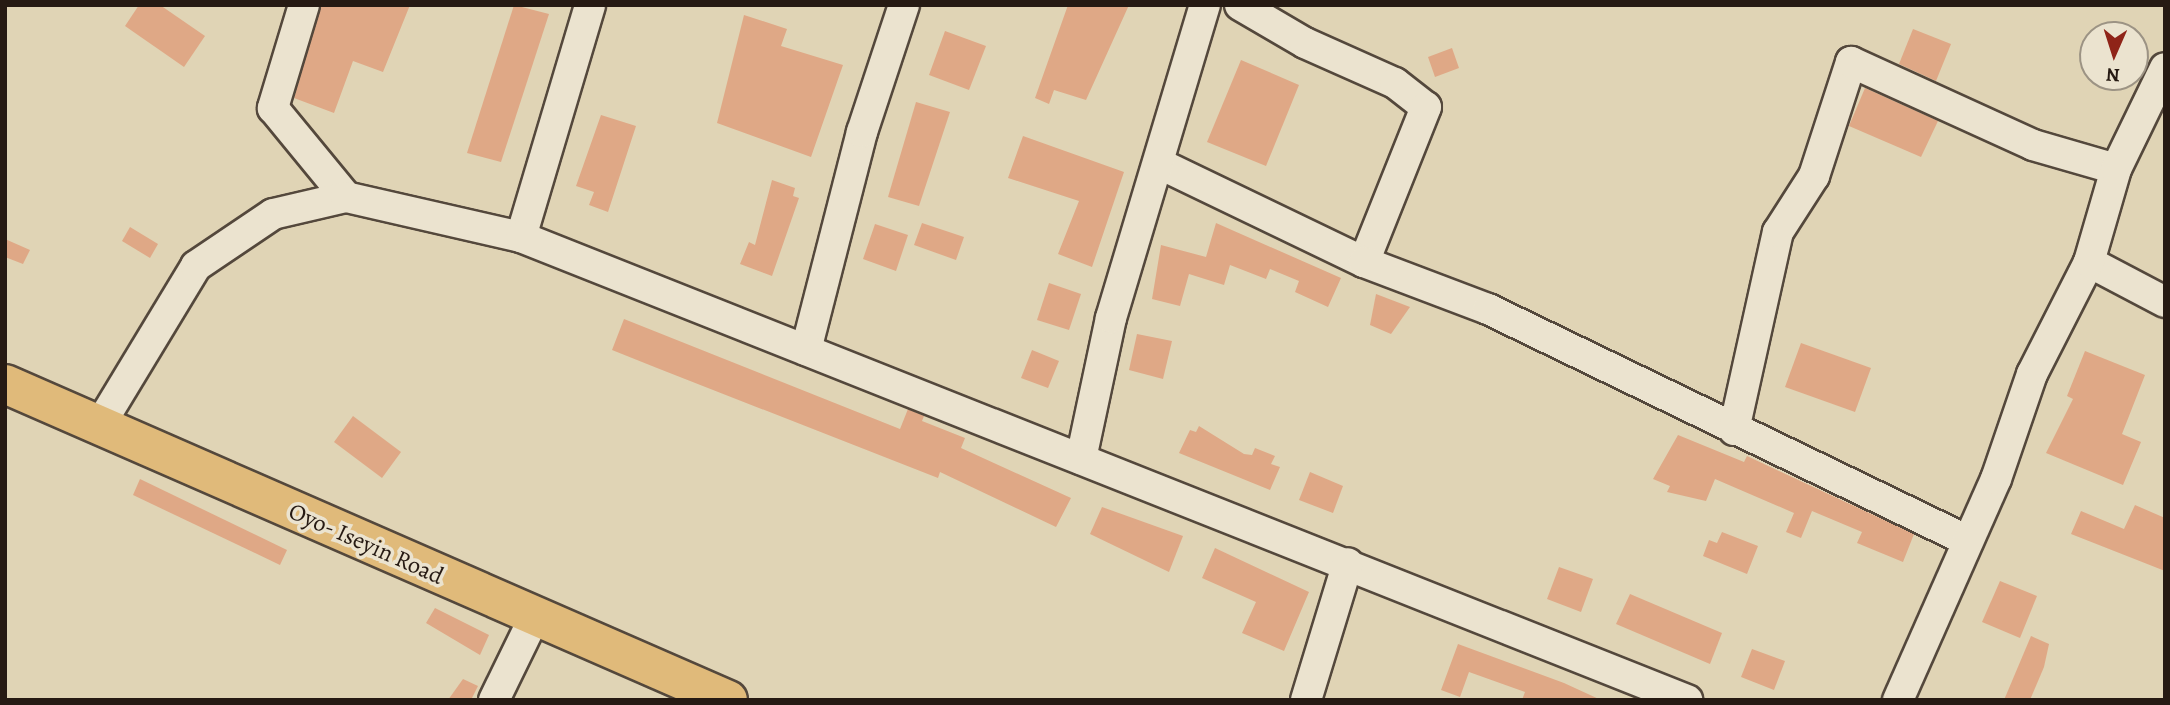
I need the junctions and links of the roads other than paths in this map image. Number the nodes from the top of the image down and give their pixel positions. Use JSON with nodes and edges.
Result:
{"nodes":[{"id":1,"x":304,"y":5,"type":"edge"},
{"id":2,"x":590,"y":5,"type":"edge"},
{"id":3,"x":905,"y":5,"type":"edge"},
{"id":4,"x":1205,"y":5,"type":"edge"},
{"id":5,"x":1240,"y":5,"type":"edge"},
{"id":6,"x":2165,"y":68,"type":"edge"},
{"id":7,"x":1160,"y":164,"type":"junction"},
{"id":8,"x":2116,"y":169,"type":"junction"},
{"id":9,"x":346,"y":197,"type":"junction"},
{"id":10,"x":521,"y":237,"type":"junction"},
{"id":11,"x":1364,"y":262,"type":"junction"},
{"id":12,"x":2089,"y":262,"type":"junction"},
{"id":13,"x":2165,"y":302,"type":"edge"},
{"id":14,"x":806,"y":350,"type":"junction"},
{"id":15,"x":5,"y":384,"type":"edge"},
{"id":16,"x":98,"y":428,"type":"junction"},
{"id":17,"x":1734,"y":430,"type":"junction"},
{"id":18,"x":1081,"y":459,"type":"junction"},
{"id":19,"x":1965,"y":539,"type":"junction"},
{"id":20,"x":1348,"y":563,"type":"junction"},
{"id":21,"x":534,"y":618,"type":"junction"},
{"id":22,"x":494,"y":700,"type":"edge"},
{"id":23,"x":728,"y":700,"type":"edge"},
{"id":24,"x":1306,"y":700,"type":"edge"},
{"id":25,"x":1687,"y":700,"type":"edge"},
{"id":26,"x":1898,"y":700,"type":"edge"}],
"edges":[{"from":1,"to":9,"type":"street"},
{"from":2,"to":10,"type":"street"},
{"from":3,"to":14,"type":"street"},
{"from":4,"to":7,"type":"street"},
{"from":5,"to":11,"type":"street"},
{"from":6,"to":8,"type":"street"},
{"from":7,"to":11,"type":"street"},
{"from":7,"to":18,"type":"street"},
{"from":8,"to":12,"type":"street"},
{"from":8,"to":17,"type":"street"},
{"from":9,"to":10,"type":"street"},
{"from":9,"to":16,"type":"street"},
{"from":10,"to":14,"type":"street"},
{"from":11,"to":17,"type":"street"},
{"from":12,"to":13,"type":"street"},
{"from":12,"to":19,"type":"street"},
{"from":14,"to":18,"type":"street"},
{"from":15,"to":16,"type":"main road","name":"Oyo- Iseyin Road"},
{"from":16,"to":21,"type":"main road","name":"Oyo- Iseyin Road"},
{"from":17,"to":19,"type":"street"},
{"from":18,"to":20,"type":"street"},
{"from":19,"to":26,"type":"street"},
{"from":20,"to":24,"type":"street"},
{"from":20,"to":25,"type":"street"},
{"from":21,"to":22,"type":"street"},
{"from":21,"to":23,"type":"main road","name":"Oyo- Iseyin Road"}]}
